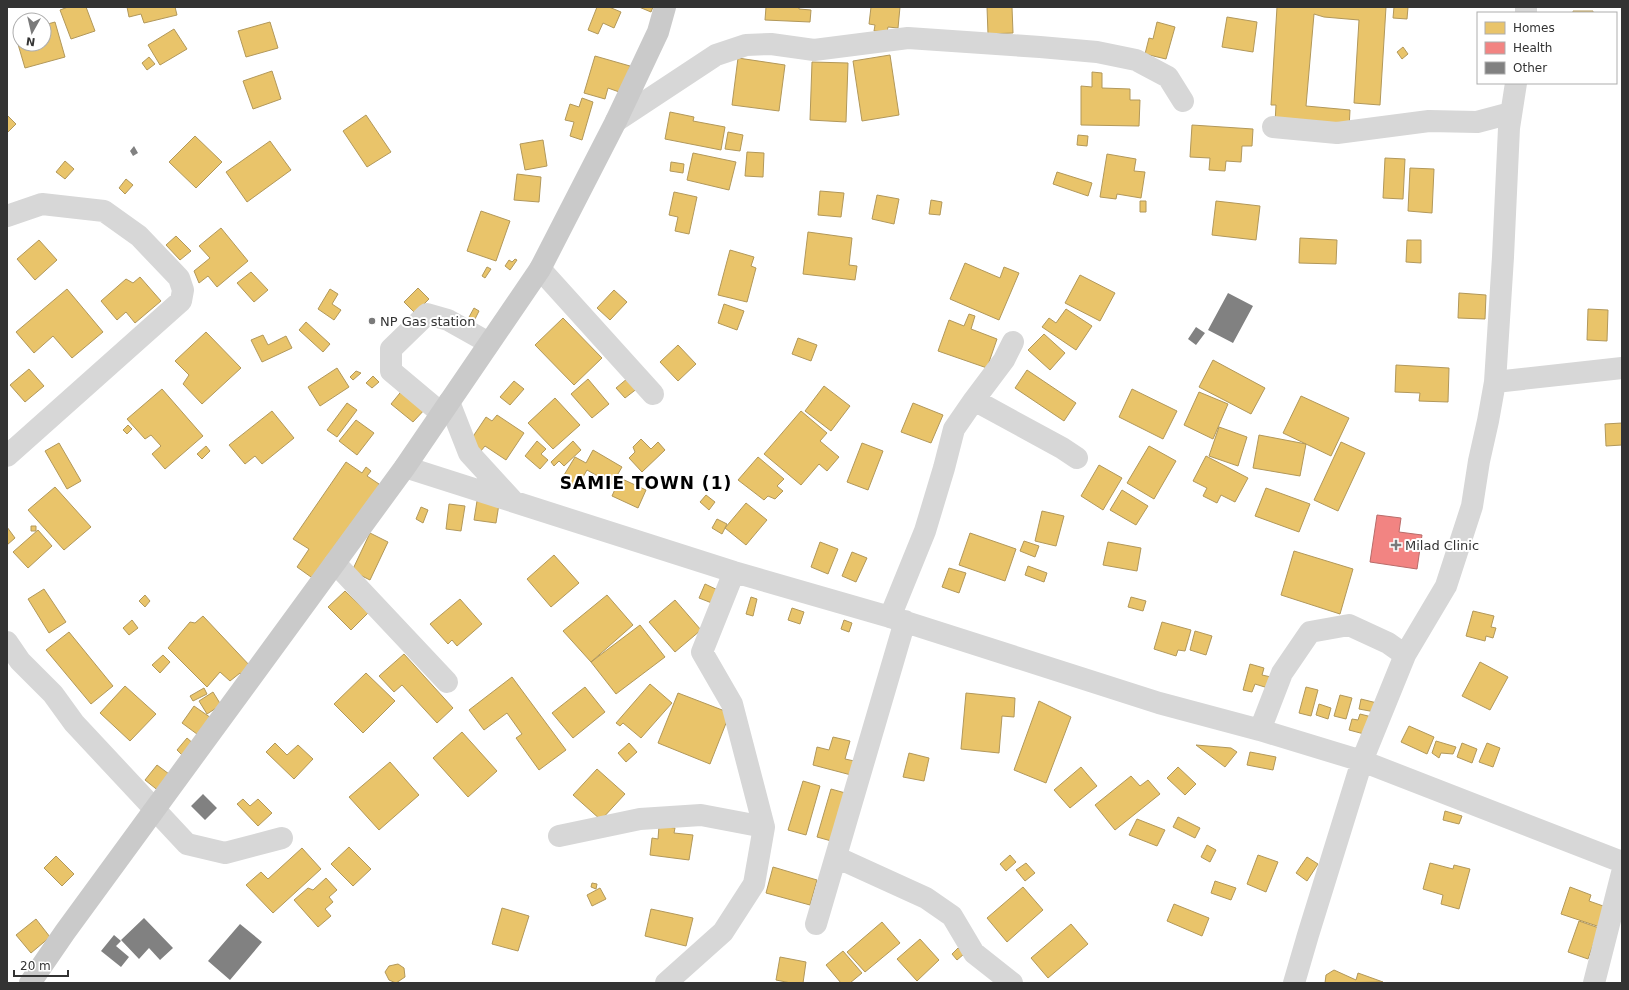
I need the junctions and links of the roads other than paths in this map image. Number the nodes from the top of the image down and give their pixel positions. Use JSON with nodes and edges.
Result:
{"nodes":[{"id":1,"x":664,"y":7,"type":"edge"},
{"id":2,"x":1516,"y":84,"type":"edge"},
{"id":3,"x":1182,"y":101,"type":"dead end"},
{"id":4,"x":1511,"y":113,"type":"junction"},
{"id":5,"x":616,"y":121,"type":"junction"},
{"id":6,"x":1273,"y":127,"type":"dead end"},
{"id":7,"x":7,"y":216,"type":"edge"},
{"id":8,"x":540,"y":269,"type":"junction"},
{"id":9,"x":1014,"y":342,"type":"dead end"},
{"id":10,"x":489,"y":343,"type":"junction"},
{"id":11,"x":1622,"y":368,"type":"edge"},
{"id":12,"x":1495,"y":382,"type":"junction"},
{"id":13,"x":653,"y":394,"type":"dead end"},
{"id":14,"x":974,"y":400,"type":"junction"},
{"id":15,"x":445,"y":408,"type":"junction"},
{"id":16,"x":7,"y":456,"type":"edge"},
{"id":17,"x":1077,"y":458,"type":"dead end"},
{"id":18,"x":405,"y":467,"type":"junction"},
{"id":19,"x":514,"y":502,"type":"junction"},
{"id":20,"x":335,"y":563,"type":"junction"},
{"id":21,"x":734,"y":572,"type":"junction"},
{"id":22,"x":898,"y":619,"type":"junction"},
{"id":23,"x":7,"y":642,"type":"edge"},
{"id":24,"x":1405,"y":655,"type":"junction"},
{"id":25,"x":447,"y":682,"type":"dead end"},
{"id":26,"x":1260,"y":730,"type":"junction"},
{"id":27,"x":1362,"y":761,"type":"junction"},
{"id":28,"x":155,"y":810,"type":"junction"},
{"id":29,"x":764,"y":827,"type":"junction"},
{"id":30,"x":559,"y":836,"type":"dead end"},
{"id":31,"x":282,"y":838,"type":"dead end"},
{"id":32,"x":836,"y":857,"type":"junction"},
{"id":33,"x":1622,"y":862,"type":"edge"},
{"id":34,"x":1622,"y":873,"type":"edge"},
{"id":35,"x":816,"y":924,"type":"dead end"},
{"id":36,"x":30,"y":983,"type":"edge"},
{"id":37,"x":666,"y":983,"type":"edge"},
{"id":38,"x":1012,"y":983,"type":"edge"},
{"id":39,"x":1294,"y":983,"type":"edge"},
{"id":40,"x":1594,"y":983,"type":"edge"}],
"edges":[{"from":1,"to":5,"type":"main road"},
{"from":2,"to":4,"type":"street"},
{"from":3,"to":5,"type":"street"},
{"from":4,"to":6,"type":"street"},
{"from":4,"to":12,"type":"street"},
{"from":5,"to":8,"type":"main road"},
{"from":7,"to":16,"type":"street"},
{"from":8,"to":10,"type":"main road"},
{"from":8,"to":13,"type":"street"},
{"from":9,"to":14,"type":"street"},
{"from":10,"to":15,"type":"main road"},
{"from":10,"to":15,"type":"street"},
{"from":11,"to":12,"type":"street"},
{"from":12,"to":24,"type":"street"},
{"from":14,"to":17,"type":"street"},
{"from":14,"to":22,"type":"street"},
{"from":15,"to":18,"type":"main road"},
{"from":15,"to":19,"type":"street"},
{"from":18,"to":19,"type":"street"},
{"from":18,"to":20,"type":"main road"},
{"from":19,"to":21,"type":"street"},
{"from":20,"to":25,"type":"street"},
{"from":20,"to":28,"type":"main road"},
{"from":21,"to":22,"type":"street"},
{"from":21,"to":29,"type":"street"},
{"from":22,"to":26,"type":"street"},
{"from":22,"to":32,"type":"street"},
{"from":23,"to":28,"type":"street"},
{"from":24,"to":26,"type":"street"},
{"from":24,"to":27,"type":"street"},
{"from":26,"to":27,"type":"street"},
{"from":27,"to":33,"type":"street"},
{"from":27,"to":39,"type":"street"},
{"from":28,"to":31,"type":"street"},
{"from":28,"to":36,"type":"main road"},
{"from":29,"to":30,"type":"street"},
{"from":29,"to":37,"type":"street"},
{"from":32,"to":35,"type":"street"},
{"from":32,"to":38,"type":"street"},
{"from":34,"to":40,"type":"street"}]}
